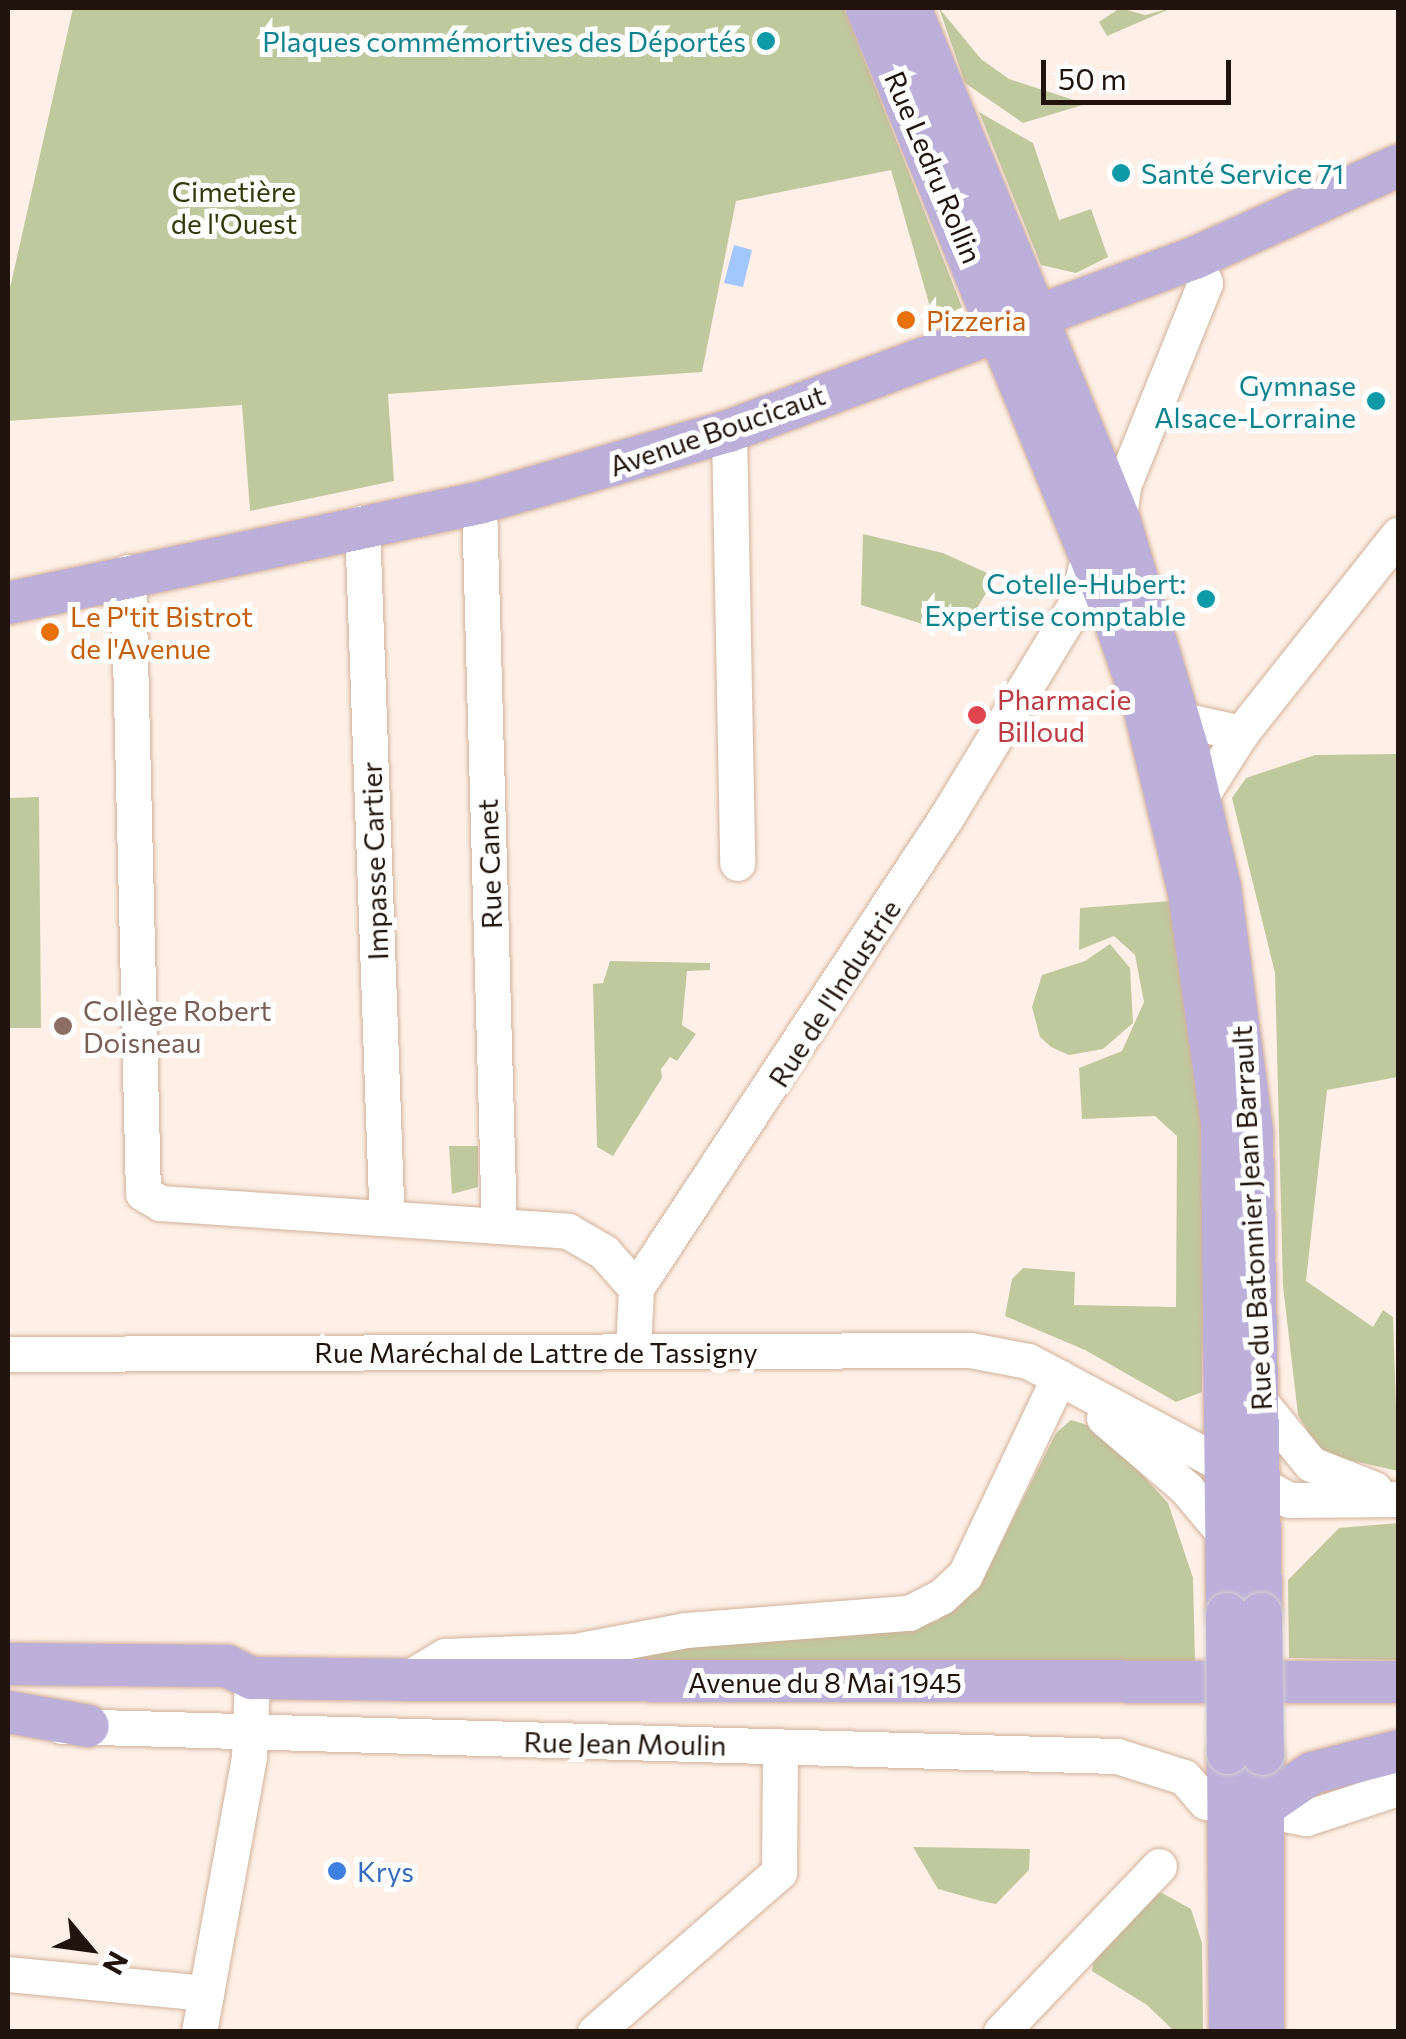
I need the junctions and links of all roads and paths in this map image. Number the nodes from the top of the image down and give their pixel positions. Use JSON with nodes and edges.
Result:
{"nodes":[{"id":1,"x":866,"y":8,"type":"edge"},
{"id":2,"x":910,"y":8,"type":"edge"},
{"id":3,"x":1398,"y":166,"type":"edge"},
{"id":4,"x":1195,"y":258,"type":"junction"},
{"id":5,"x":1017,"y":321,"type":"junction"},
{"id":6,"x":729,"y":431,"type":"junction"},
{"id":7,"x":479,"y":503,"type":"junction"},
{"id":8,"x":1119,"y":519,"type":"junction"},
{"id":9,"x":362,"y":524,"type":"junction"},
{"id":10,"x":1398,"y":535,"type":"edge"},
{"id":11,"x":1090,"y":552,"type":"junction"},
{"id":12,"x":128,"y":572,"type":"junction"},
{"id":13,"x":8,"y":602,"type":"edge"},
{"id":14,"x":1120,"y":636,"type":"junction"},
{"id":15,"x":1055,"y":638,"type":"junction"},
{"id":16,"x":1179,"y":719,"type":"junction"},
{"id":17,"x":1240,"y":733,"type":"junction"},
{"id":18,"x":1199,"y":798,"type":"junction"},
{"id":19,"x":737,"y":863,"type":"dead end"},
{"id":20,"x":386,"y":1198,"type":"dead end"},
{"id":21,"x":500,"y":1226,"type":"junction"},
{"id":22,"x":636,"y":1288,"type":"junction"},
{"id":23,"x":632,"y":1351,"type":"junction"},
{"id":24,"x":8,"y":1354,"type":"edge"},
{"id":25,"x":1060,"y":1376,"type":"junction"},
{"id":26,"x":1262,"y":1402,"type":"junction"},
{"id":27,"x":1242,"y":1478,"type":"junction"},
{"id":28,"x":1398,"y":1498,"type":"edge"},
{"id":29,"x":1227,"y":1537,"type":"junction"},
{"id":30,"x":1244,"y":1614,"type":"junction"},
{"id":31,"x":8,"y":1664,"type":"edge"},
{"id":32,"x":252,"y":1678,"type":"junction"},
{"id":33,"x":404,"y":1680,"type":"junction"},
{"id":34,"x":1398,"y":1682,"type":"edge"},
{"id":35,"x":8,"y":1690,"type":"edge"},
{"id":36,"x":8,"y":1712,"type":"edge"},
{"id":37,"x":8,"y":1726,"type":"edge"},
{"id":38,"x":88,"y":1726,"type":"junction"},
{"id":39,"x":250,"y":1735,"type":"junction"},
{"id":40,"x":780,"y":1746,"type":"junction"},
{"id":41,"x":1398,"y":1751,"type":"edge"},
{"id":42,"x":1398,"y":1788,"type":"edge"},
{"id":43,"x":1242,"y":1801,"type":"junction"},
{"id":44,"x":1159,"y":1866,"type":"dead end"},
{"id":45,"x":8,"y":1974,"type":"edge"},
{"id":46,"x":206,"y":1993,"type":"junction"},
{"id":47,"x":199,"y":2032,"type":"edge"},
{"id":48,"x":595,"y":2032,"type":"edge"},
{"id":49,"x":1001,"y":2032,"type":"edge"},
{"id":50,"x":1230,"y":2032,"type":"edge"},
{"id":51,"x":1263,"y":2032,"type":"edge"}],
"edges":[{"from":1,"to":5,"type":"main road","name":"Rue Ledru Rollin"},
{"from":2,"to":5,"type":"main road","name":"Rue Ledru Rollin"},
{"from":3,"to":4,"type":"main road","name":"Avenue Boucicaut"},
{"from":4,"to":5,"type":"main road","name":"Avenue Boucicaut"},
{"from":4,"to":8,"type":"street"},
{"from":5,"to":6,"type":"main road","name":"Avenue Boucicaut"},
{"from":5,"to":8,"type":"main road","name":"Rue du Batonnier Jean Barrault"},
{"from":5,"to":11,"type":"main road","name":"Rue du Batonnier Jean Barrault"},
{"from":6,"to":7,"type":"main road","name":"Avenue Boucicaut"},
{"from":6,"to":19,"type":"street"},
{"from":7,"to":9,"type":"main road","name":"Avenue Boucicaut"},
{"from":7,"to":21,"type":"street","name":"Rue Canet"},
{"from":8,"to":16,"type":"main road","name":"Rue du Batonnier Jean Barrault"},
{"from":9,"to":12,"type":"main road","name":"Avenue Boucicaut"},
{"from":9,"to":20,"type":"street","name":"Impasse Cartier"},
{"from":10,"to":17,"type":"street"},
{"from":11,"to":14,"type":"main road","name":"Rue du Batonnier Jean Barrault"},
{"from":11,"to":15,"type":"street","name":"Rue de l'Industrie"},
{"from":12,"to":13,"type":"main road","name":"Avenue Boucicaut"},
{"from":12,"to":21,"type":"street"},
{"from":14,"to":15,"type":"street"},
{"from":14,"to":27,"type":"main road","name":"Rue du Batonnier Jean Barrault"},
{"from":15,"to":22,"type":"street","name":"Rue de l'Industrie"},
{"from":16,"to":17,"type":"street"},
{"from":16,"to":18,"type":"main road","name":"Rue du Batonnier Jean Barrault"},
{"from":17,"to":18,"type":"street"},
{"from":18,"to":26,"type":"main road","name":"Rue du Batonnier Jean Barrault"},
{"from":21,"to":22,"type":"street"},
{"from":22,"to":23,"type":"street"},
{"from":23,"to":24,"type":"street","name":"Rue Maréchal de Lattre de Tassigny"},
{"from":23,"to":25,"type":"street","name":"Rue Maréchal de Lattre de Tassigny"},
{"from":25,"to":27,"type":"street"},
{"from":25,"to":29,"type":"street"},
{"from":25,"to":33,"type":"street"},
{"from":26,"to":27,"type":"main road","name":"Rue du Batonnier Jean Barrault"},
{"from":26,"to":28,"type":"street"},
{"from":27,"to":28,"type":"street"},
{"from":27,"to":29,"type":"main road","name":"Rue du Batonnier Jean Barrault"},
{"from":27,"to":30,"type":"main road","name":"Rue du Batonnier Jean Barrault"},
{"from":29,"to":30,"type":"main road","name":"Rue du Batonnier Jean Barrault"},
{"from":30,"to":43,"type":"main road","bridge":true},
{"from":31,"to":32,"type":"main road","name":"Avenue du 8 Mai 1945"},
{"from":32,"to":33,"type":"main road","name":"Avenue du 8 Mai 1945"},
{"from":32,"to":35,"type":"main road","name":"Avenue du 8 Mai 1945"},
{"from":32,"to":39,"type":"street"},
{"from":33,"to":34,"type":"main road","name":"Avenue du 8 Mai 1945"},
{"from":36,"to":38,"type":"main road"},
{"from":37,"to":38,"type":"street","name":"Rue Jean Moulin"},
{"from":38,"to":39,"type":"street","name":"Rue Jean Moulin"},
{"from":39,"to":40,"type":"street","name":"Rue Jean Moulin"},
{"from":39,"to":46,"type":"street"},
{"from":40,"to":43,"type":"street","name":"Rue Jean Moulin"},
{"from":40,"to":48,"type":"street"},
{"from":41,"to":43,"type":"main road"},
{"from":42,"to":43,"type":"street","name":"Rue Jean Moulin"},
{"from":43,"to":50,"type":"main road"},
{"from":43,"to":51,"type":"main road"},
{"from":44,"to":49,"type":"street"},
{"from":45,"to":46,"type":"street"},
{"from":46,"to":47,"type":"street"}]}
